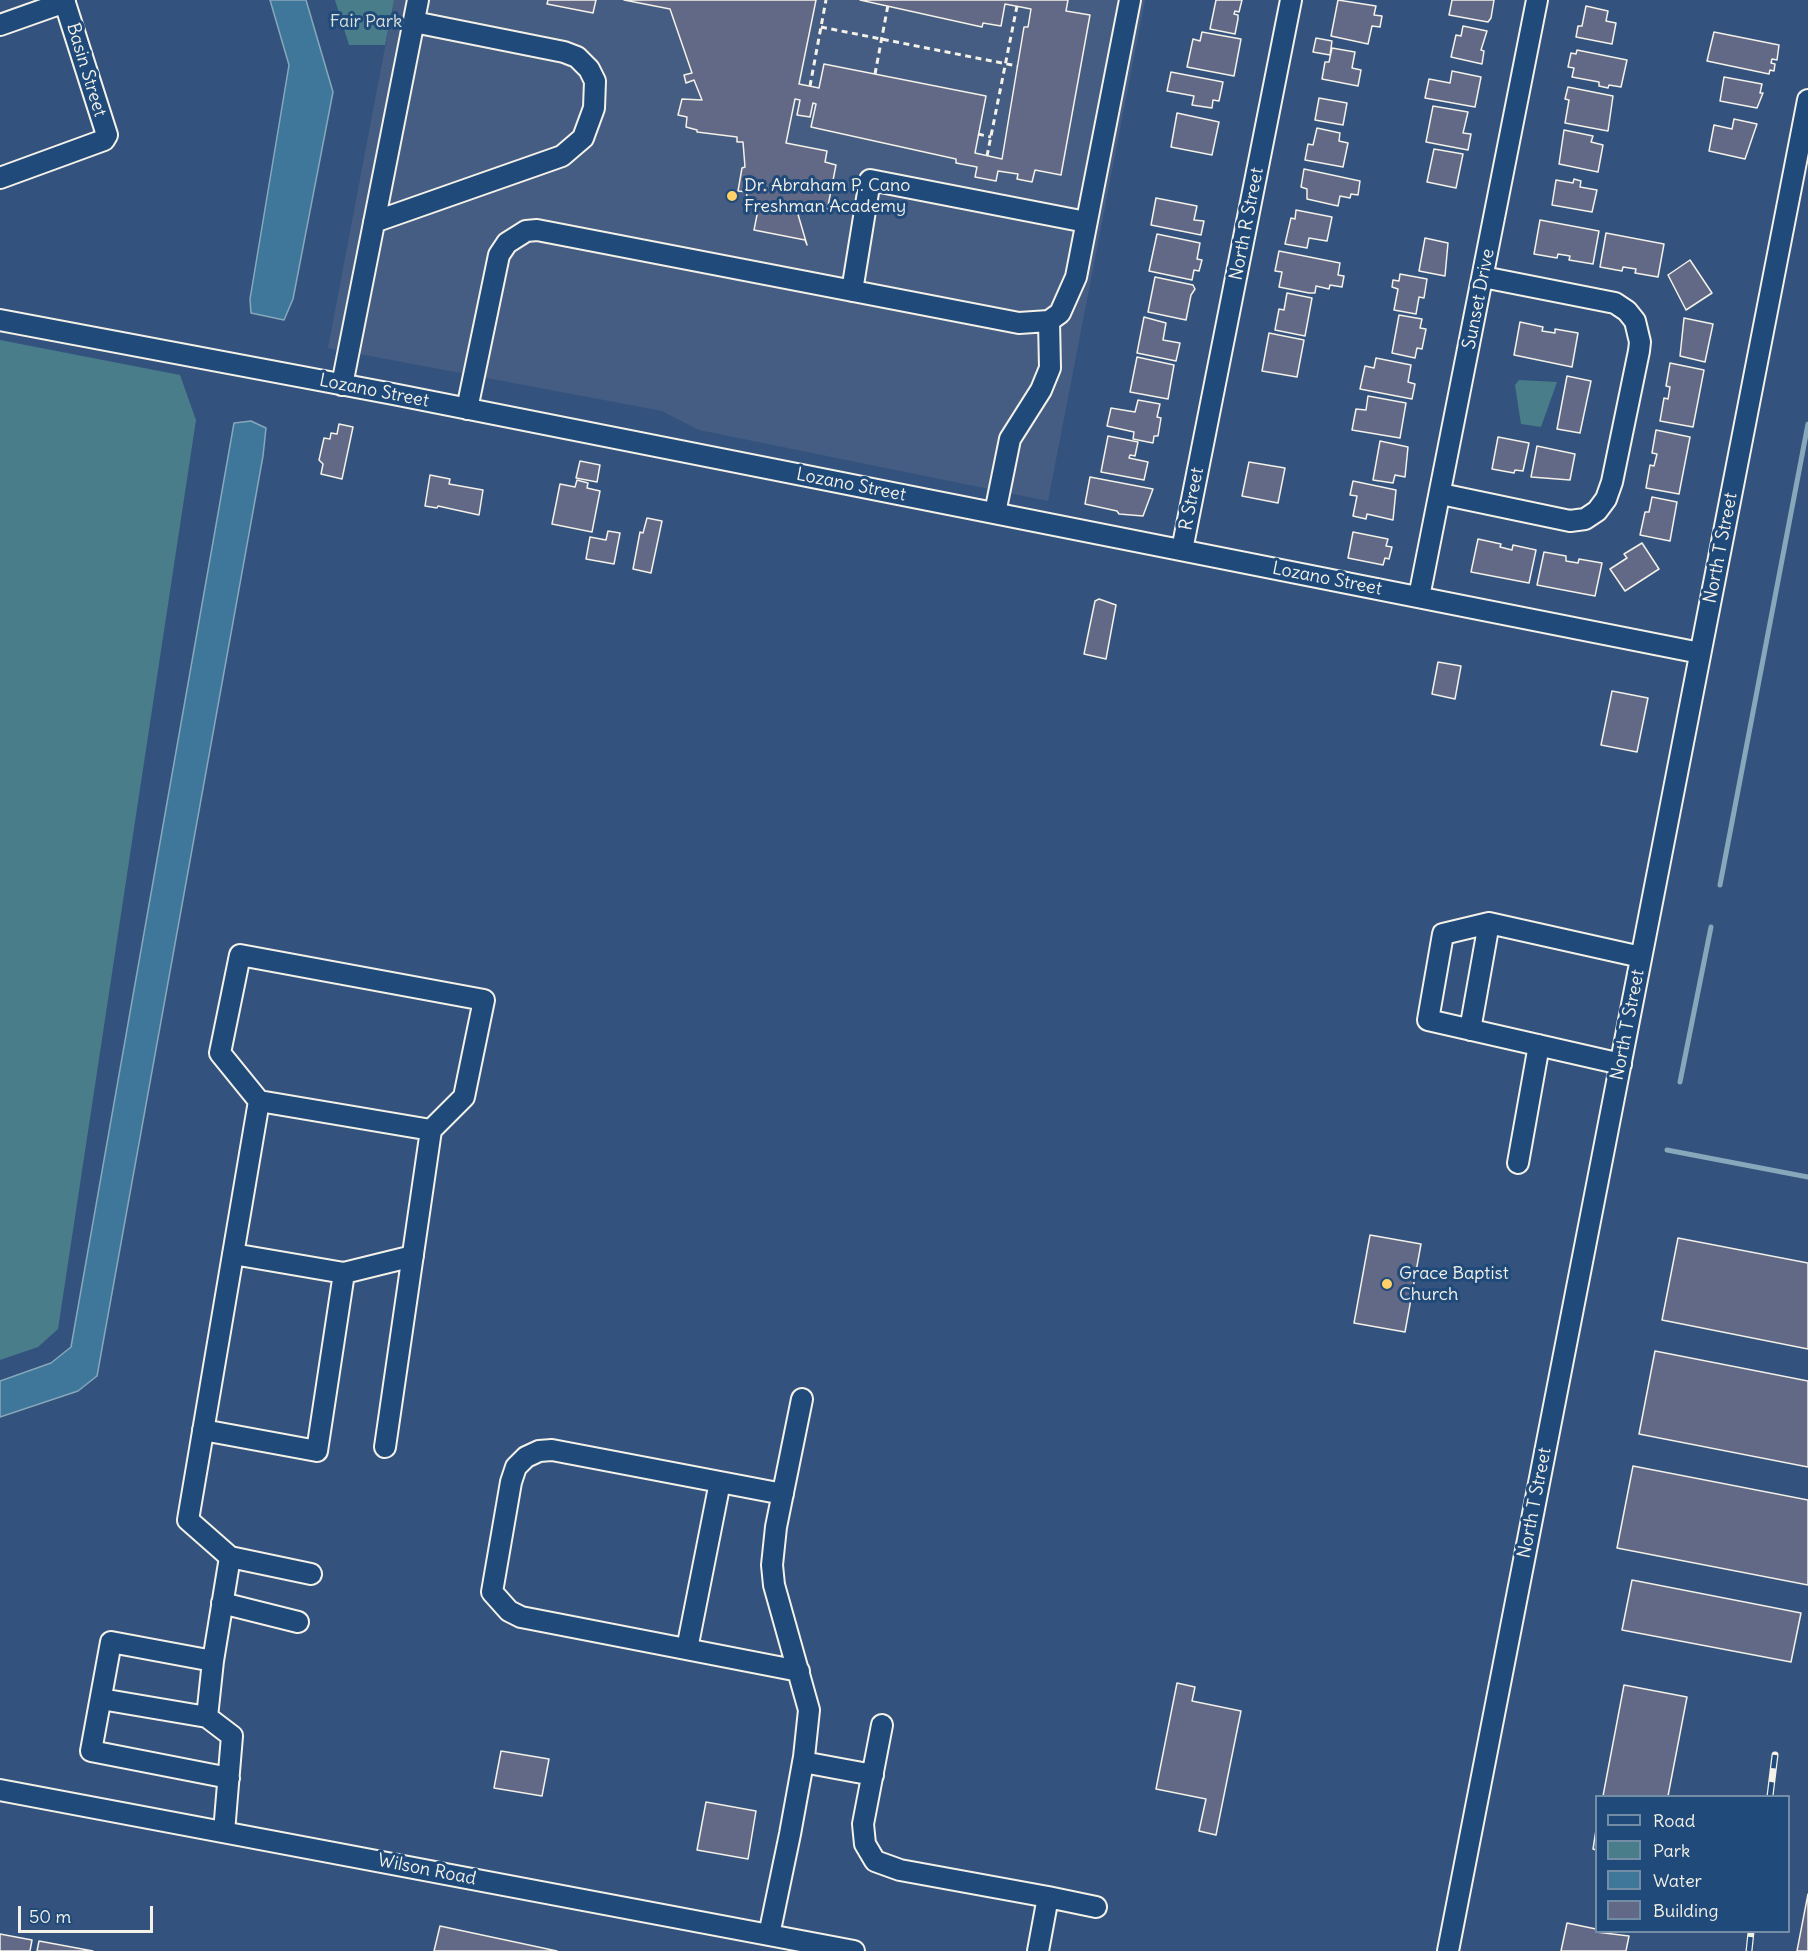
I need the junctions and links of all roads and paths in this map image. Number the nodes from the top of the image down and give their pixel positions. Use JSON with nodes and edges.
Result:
{"nodes":[{"id":1,"x":418,"y":0,"type":"edge"},
{"id":2,"x":826,"y":0,"type":"edge"},
{"id":3,"x":1130,"y":0,"type":"edge"},
{"id":4,"x":1291,"y":0,"type":"edge"},
{"id":5,"x":1537,"y":0,"type":"edge"},
{"id":6,"x":65,"y":1,"type":"edge"},
{"id":7,"x":888,"y":5,"type":"dead end"},
{"id":8,"x":1017,"y":6,"type":"dead end"},
{"id":9,"x":414,"y":22,"type":"junction"},
{"id":10,"x":0,"y":25,"type":"edge"},
{"id":11,"x":821,"y":27,"type":"junction"},
{"id":12,"x":882,"y":40,"type":"junction"},
{"id":13,"x":1005,"y":64,"type":"junction"},
{"id":14,"x":1017,"y":66,"type":"dead end"},
{"id":15,"x":875,"y":74,"type":"dead end"},
{"id":16,"x":810,"y":86,"type":"dead end"},
{"id":17,"x":1808,"y":100,"type":"edge"},
{"id":18,"x":978,"y":135,"type":"dead end"},
{"id":19,"x":991,"y":137,"type":"junction"},
{"id":20,"x":987,"y":156,"type":"dead end"},
{"id":21,"x":0,"y":178,"type":"edge"},
{"id":22,"x":374,"y":222,"type":"junction"},
{"id":23,"x":1086,"y":222,"type":"junction"},
{"id":24,"x":1483,"y":277,"type":"junction"},
{"id":25,"x":852,"y":291,"type":"junction"},
{"id":26,"x":0,"y":320,"type":"edge"},
{"id":27,"x":1048,"y":321,"type":"junction"},
{"id":28,"x":342,"y":385,"type":"junction"},
{"id":29,"x":467,"y":409,"type":"junction"},
{"id":30,"x":1202,"y":447,"type":"joint"},
{"id":31,"x":1441,"y":494,"type":"junction"},
{"id":32,"x":994,"y":513,"type":"junction"},
{"id":33,"x":1182,"y":550,"type":"junction"},
{"id":34,"x":1419,"y":597,"type":"junction"},
{"id":35,"x":1700,"y":654,"type":"junction"},
{"id":36,"x":1489,"y":923,"type":"junction"},
{"id":37,"x":1641,"y":957,"type":"junction"},
{"id":38,"x":1470,"y":1029,"type":"junction"},
{"id":39,"x":1539,"y":1046,"type":"junction"},
{"id":40,"x":1621,"y":1064,"type":"junction"},
{"id":41,"x":260,"y":1101,"type":"junction"},
{"id":42,"x":431,"y":1130,"type":"junction"},
{"id":43,"x":1518,"y":1163,"type":"dead end"},
{"id":44,"x":233,"y":1254,"type":"junction"},
{"id":45,"x":413,"y":1256,"type":"junction"},
{"id":46,"x":344,"y":1273,"type":"junction"},
{"id":47,"x":802,"y":1399,"type":"dead end"},
{"id":48,"x":203,"y":1430,"type":"junction"},
{"id":49,"x":385,"y":1447,"type":"dead end"},
{"id":50,"x":720,"y":1482,"type":"junction"},
{"id":51,"x":783,"y":1494,"type":"junction"},
{"id":52,"x":230,"y":1557,"type":"junction"},
{"id":53,"x":311,"y":1574,"type":"dead end"},
{"id":54,"x":222,"y":1604,"type":"junction"},
{"id":55,"x":298,"y":1622,"type":"dead end"},
{"id":56,"x":687,"y":1649,"type":"junction"},
{"id":57,"x":213,"y":1661,"type":"junction"},
{"id":58,"x":799,"y":1671,"type":"junction"},
{"id":59,"x":101,"y":1699,"type":"junction"},
{"id":60,"x":207,"y":1717,"type":"junction"},
{"id":61,"x":882,"y":1725,"type":"dead end"},
{"id":62,"x":803,"y":1762,"type":"junction"},
{"id":63,"x":873,"y":1775,"type":"junction"},
{"id":64,"x":229,"y":1778,"type":"junction"},
{"id":65,"x":0,"y":1790,"type":"edge"},
{"id":66,"x":224,"y":1832,"type":"junction"},
{"id":67,"x":1048,"y":1898,"type":"junction"},
{"id":68,"x":1096,"y":1907,"type":"dead end"},
{"id":69,"x":769,"y":1935,"type":"junction"},
{"id":70,"x":854,"y":1951,"type":"edge"},
{"id":71,"x":1038,"y":1951,"type":"edge"},
{"id":72,"x":1448,"y":1951,"type":"edge"}],
"edges":[{"from":1,"to":9,"type":"street"},
{"from":2,"to":11,"type":"path"},
{"from":3,"to":23,"type":"street"},
{"from":4,"to":30,"type":"street","name":"North R Street"},
{"from":5,"to":24,"type":"street","name":"Sunset Drive"},
{"from":6,"to":10,"type":"street"},
{"from":6,"to":21,"type":"street","name":"Basin Street"},
{"from":7,"to":12,"type":"path"},
{"from":8,"to":13,"type":"path"},
{"from":9,"to":22,"type":"street"},
{"from":9,"to":22,"type":"street"},
{"from":11,"to":12,"type":"path"},
{"from":11,"to":16,"type":"path"},
{"from":12,"to":13,"type":"path"},
{"from":12,"to":15,"type":"path"},
{"from":13,"to":14,"type":"path"},
{"from":13,"to":19,"type":"path"},
{"from":17,"to":35,"type":"street","name":"North T Street"},
{"from":18,"to":19,"type":"path"},
{"from":19,"to":20,"type":"path"},
{"from":22,"to":28,"type":"street"},
{"from":23,"to":25,"type":"street"},
{"from":23,"to":27,"type":"street"},
{"from":24,"to":31,"type":"street","name":"Sunset Drive"},
{"from":24,"to":31,"type":"street"},
{"from":25,"to":27,"type":"street"},
{"from":25,"to":29,"type":"street"},
{"from":26,"to":28,"type":"street","name":"Lozano Street"},
{"from":27,"to":32,"type":"street"},
{"from":28,"to":29,"type":"street","name":"Lozano Street"},
{"from":29,"to":32,"type":"street","name":"Lozano Street"},
{"from":30,"to":33,"type":"street","name":"R Street"},
{"from":31,"to":34,"type":"street","name":"Sunset Drive"},
{"from":32,"to":33,"type":"street","name":"Lozano Street"},
{"from":33,"to":34,"type":"street","name":"Lozano Street"},
{"from":34,"to":35,"type":"street","name":"Lozano Street"},
{"from":35,"to":37,"type":"street","name":"North T Street"},
{"from":36,"to":37,"type":"street"},
{"from":36,"to":38,"type":"street"},
{"from":36,"to":38,"type":"street"},
{"from":37,"to":40,"type":"street","name":"North T Street"},
{"from":38,"to":39,"type":"street"},
{"from":39,"to":40,"type":"street"},
{"from":39,"to":43,"type":"street"},
{"from":40,"to":72,"type":"street","name":"North T Street"},
{"from":41,"to":42,"type":"street"},
{"from":41,"to":42,"type":"street"},
{"from":41,"to":44,"type":"street"},
{"from":42,"to":45,"type":"street"},
{"from":44,"to":46,"type":"street"},
{"from":44,"to":48,"type":"street"},
{"from":45,"to":46,"type":"street"},
{"from":45,"to":49,"type":"street"},
{"from":46,"to":48,"type":"street"},
{"from":47,"to":51,"type":"street"},
{"from":48,"to":52,"type":"street"},
{"from":50,"to":51,"type":"street"},
{"from":50,"to":56,"type":"street"},
{"from":50,"to":56,"type":"street"},
{"from":51,"to":58,"type":"street"},
{"from":52,"to":53,"type":"street"},
{"from":52,"to":54,"type":"street"},
{"from":54,"to":55,"type":"street"},
{"from":54,"to":57,"type":"street"},
{"from":56,"to":58,"type":"street"},
{"from":57,"to":59,"type":"street"},
{"from":57,"to":60,"type":"street"},
{"from":58,"to":62,"type":"street"},
{"from":59,"to":60,"type":"street"},
{"from":59,"to":64,"type":"street"},
{"from":60,"to":64,"type":"street"},
{"from":61,"to":63,"type":"street"},
{"from":62,"to":63,"type":"street"},
{"from":62,"to":69,"type":"street"},
{"from":63,"to":67,"type":"street"},
{"from":64,"to":66,"type":"street"},
{"from":65,"to":66,"type":"street","name":"Wilson Road"},
{"from":66,"to":69,"type":"street","name":"Wilson Road"},
{"from":67,"to":68,"type":"street"},
{"from":67,"to":71,"type":"street"},
{"from":69,"to":70,"type":"street","name":"Wilson Road"}]}
